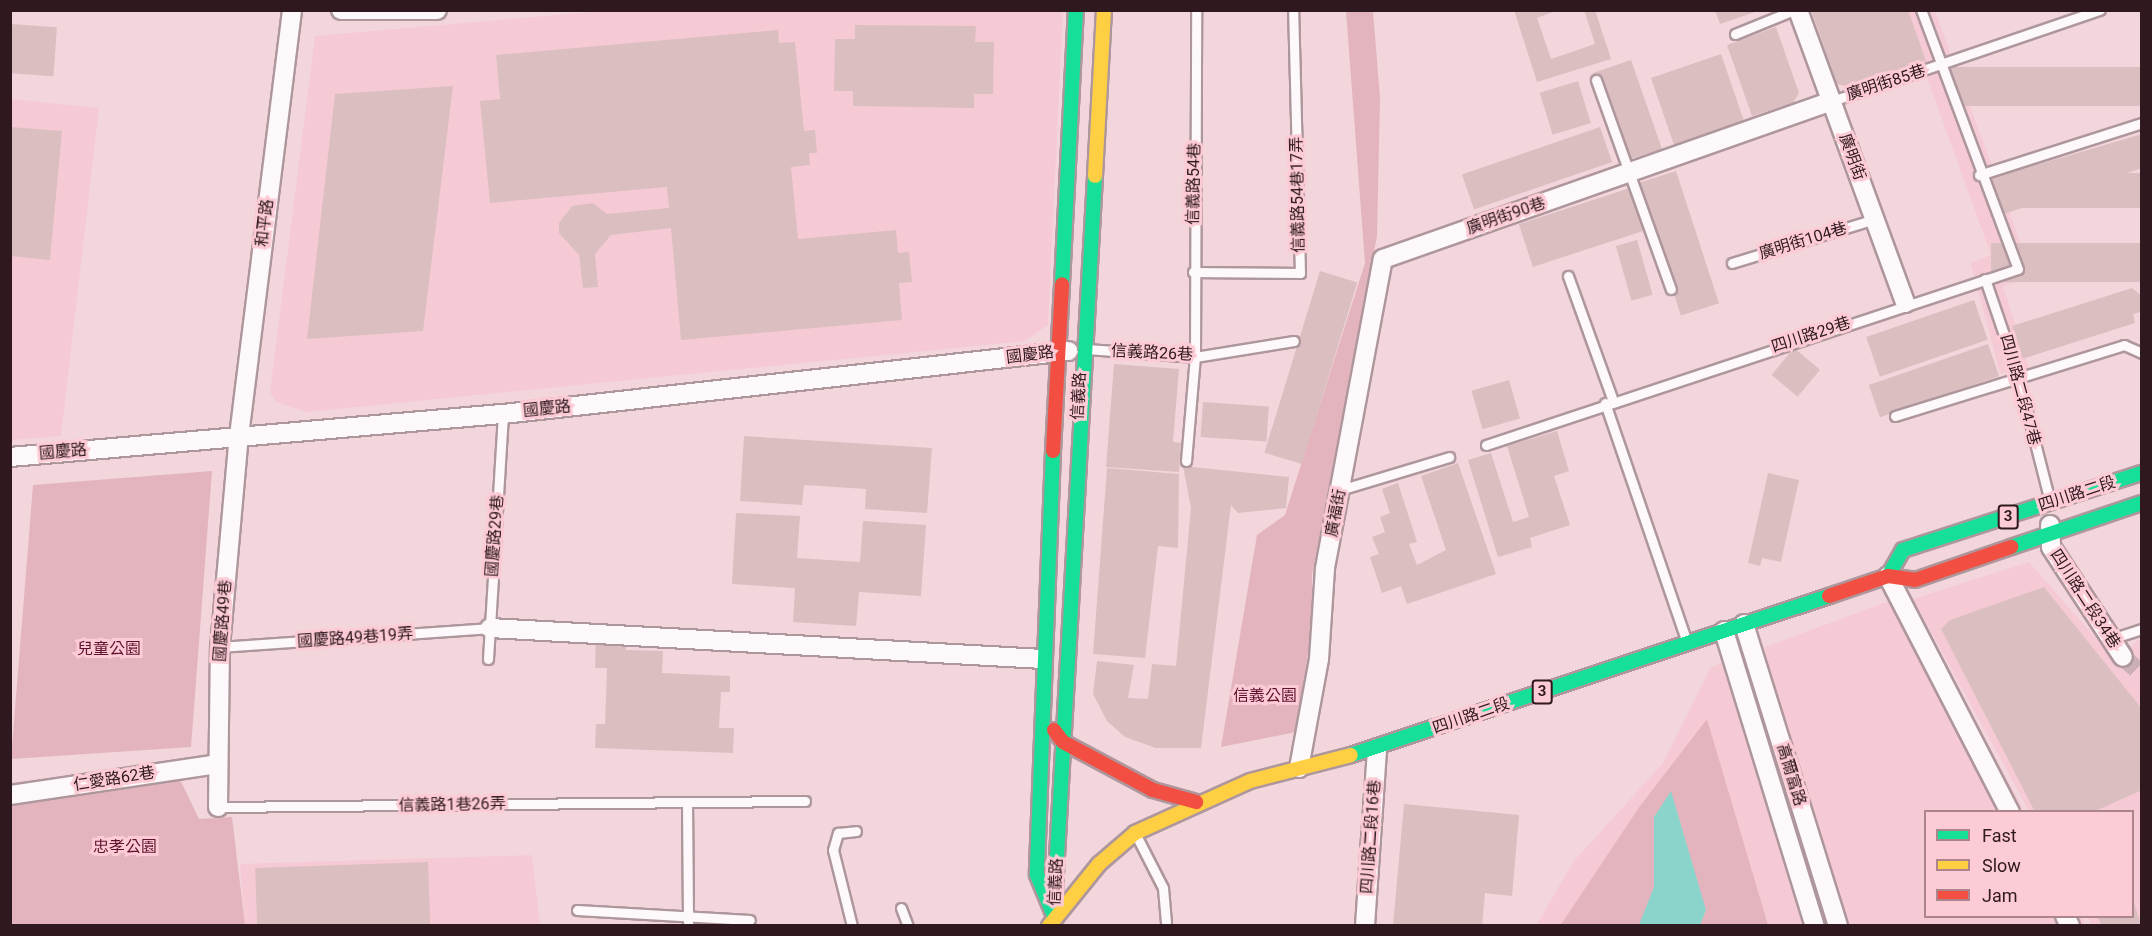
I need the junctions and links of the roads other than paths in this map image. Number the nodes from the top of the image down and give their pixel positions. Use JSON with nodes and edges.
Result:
{"nodes":[{"id":1,"x":292,"y":10,"type":"edge"},
{"id":2,"x":341,"y":10,"type":"edge"},
{"id":3,"x":437,"y":10,"type":"edge"},
{"id":4,"x":1076,"y":10,"type":"edge"},
{"id":5,"x":1104,"y":10,"type":"edge"},
{"id":6,"x":1196,"y":10,"type":"edge"},
{"id":7,"x":1293,"y":10,"type":"edge"},
{"id":8,"x":1796,"y":10,"type":"edge"},
{"id":9,"x":1921,"y":10,"type":"edge"},
{"id":10,"x":2100,"y":10,"type":"edge"},
{"id":11,"x":1735,"y":34,"type":"dead end"},
{"id":12,"x":1940,"y":65,"type":"junction"},
{"id":13,"x":1596,"y":80,"type":"dead end"},
{"id":14,"x":1832,"y":101,"type":"junction"},
{"id":15,"x":2142,"y":123,"type":"edge"},
{"id":16,"x":1628,"y":173,"type":"junction"},
{"id":17,"x":1979,"y":174,"type":"junction"},
{"id":18,"x":1875,"y":219,"type":"junction"},
{"id":19,"x":1383,"y":259,"type":"joint"},
{"id":20,"x":1732,"y":263,"type":"dead end"},
{"id":21,"x":1193,"y":272,"type":"junction"},
{"id":22,"x":1568,"y":276,"type":"dead end"},
{"id":23,"x":1985,"y":279,"type":"junction"},
{"id":24,"x":1671,"y":290,"type":"dead end"},
{"id":25,"x":1905,"y":303,"type":"junction"},
{"id":26,"x":1294,"y":341,"type":"dead end"},
{"id":27,"x":1082,"y":348,"type":"junction"},
{"id":28,"x":1055,"y":353,"type":"junction"},
{"id":29,"x":2142,"y":353,"type":"edge"},
{"id":30,"x":1195,"y":357,"type":"junction"},
{"id":31,"x":2018,"y":376,"type":"junction"},
{"id":32,"x":1609,"y":402,"type":"junction"},
{"id":33,"x":503,"y":414,"type":"junction"},
{"id":34,"x":1895,"y":416,"type":"dead end"},
{"id":35,"x":239,"y":436,"type":"junction"},
{"id":36,"x":1486,"y":445,"type":"dead end"},
{"id":37,"x":10,"y":457,"type":"edge"},
{"id":38,"x":1449,"y":457,"type":"dead end"},
{"id":39,"x":1186,"y":461,"type":"dead end"},
{"id":40,"x":2142,"y":472,"type":"edge"},
{"id":41,"x":1340,"y":489,"type":"junction"},
{"id":42,"x":2050,"y":503,"type":"junction"},
{"id":43,"x":2142,"y":503,"type":"edge"},
{"id":44,"x":2049,"y":535,"type":"junction"},
{"id":45,"x":1888,"y":576,"type":"junction"},
{"id":46,"x":1744,"y":624,"type":"junction"},
{"id":47,"x":490,"y":628,"type":"junction"},
{"id":48,"x":2142,"y":629,"type":"edge"},
{"id":49,"x":1724,"y":631,"type":"junction"},
{"id":50,"x":2111,"y":639,"type":"junction"},
{"id":51,"x":1686,"y":643,"type":"junction"},
{"id":52,"x":220,"y":647,"type":"junction"},
{"id":53,"x":2123,"y":657,"type":"tunnel mouth"},
{"id":54,"x":488,"y":659,"type":"dead end"},
{"id":55,"x":1042,"y":659,"type":"junction"},
{"id":56,"x":1040,"y":696,"type":"junction"},
{"id":57,"x":1063,"y":742,"type":"junction"},
{"id":58,"x":1377,"y":748,"type":"junction"},
{"id":59,"x":217,"y":764,"type":"junction"},
{"id":60,"x":1299,"y":768,"type":"junction"},
{"id":61,"x":10,"y":795,"type":"edge"},
{"id":62,"x":805,"y":801,"type":"dead end"},
{"id":63,"x":687,"y":802,"type":"junction"},
{"id":64,"x":1196,"y":802,"type":"junction"},
{"id":65,"x":218,"y":807,"type":"joint"},
{"id":66,"x":2009,"y":810,"type":"edge"},
{"id":67,"x":856,"y":831,"type":"dead end"},
{"id":68,"x":1135,"y":833,"type":"junction"},
{"id":69,"x":901,"y":908,"type":"dead end"},
{"id":70,"x":578,"y":910,"type":"dead end"},
{"id":71,"x":750,"y":920,"type":"dead end"},
{"id":72,"x":688,"y":921,"type":"edge"},
{"id":73,"x":1051,"y":921,"type":"edge"},
{"id":74,"x":1166,"y":922,"type":"dead end"},
{"id":75,"x":852,"y":926,"type":"edge"},
{"id":76,"x":908,"y":926,"type":"edge"},
{"id":77,"x":1365,"y":926,"type":"edge"},
{"id":78,"x":1815,"y":926,"type":"edge"},
{"id":79,"x":1838,"y":926,"type":"edge"}],
"edges":[{"from":1,"to":35,"type":"street","name":"和平路"},
{"from":2,"to":3,"type":"street"},
{"from":4,"to":28,"type":"street","name":"信義路"},
{"from":5,"to":27,"type":"street","name":"信義路"},
{"from":6,"to":21,"type":"lane","name":"信義路54巷"},
{"from":7,"to":21,"type":"lane","name":"信義路54巷17弄"},
{"from":8,"to":11,"type":"lane"},
{"from":8,"to":14,"type":"street","name":"廣明街"},
{"from":9,"to":12,"type":"lane"},
{"from":10,"to":12,"type":"lane","name":"廣明街85巷"},
{"from":12,"to":14,"type":"lane","name":"廣明街85巷"},
{"from":12,"to":17,"type":"lane"},
{"from":13,"to":16,"type":"lane"},
{"from":14,"to":16,"type":"street","name":"廣明街90巷"},
{"from":14,"to":18,"type":"street","name":"廣明街"},
{"from":15,"to":17,"type":"lane"},
{"from":16,"to":19,"type":"street","name":"廣明街90巷"},
{"from":16,"to":24,"type":"lane"},
{"from":17,"to":23,"type":"lane","name":"四川路29巷"},
{"from":18,"to":20,"type":"lane","name":"廣明街104巷"},
{"from":18,"to":25,"type":"street","name":"廣明街"},
{"from":19,"to":41,"type":"street","name":"廣福街"},
{"from":21,"to":30,"type":"lane","name":"信義路54巷"},
{"from":22,"to":32,"type":"lane"},
{"from":23,"to":25,"type":"lane","name":"四川路29巷"},
{"from":23,"to":31,"type":"lane","name":"四川路二段47巷"},
{"from":25,"to":32,"type":"lane","name":"四川路29巷"},
{"from":26,"to":30,"type":"lane","name":"信義路26巷"},
{"from":27,"to":28,"type":"street","name":"國慶路"},
{"from":27,"to":30,"type":"lane","name":"信義路26巷"},
{"from":27,"to":57,"type":"street","name":"信義路"},
{"from":28,"to":33,"type":"street","name":"國慶路"},
{"from":28,"to":55,"type":"street","name":"信義路"},
{"from":29,"to":31,"type":"lane"},
{"from":30,"to":39,"type":"lane","name":"信義路54巷"},
{"from":31,"to":34,"type":"lane"},
{"from":31,"to":42,"type":"lane","name":"四川路二段47巷"},
{"from":32,"to":36,"type":"lane","name":"四川路29巷"},
{"from":32,"to":51,"type":"lane"},
{"from":33,"to":35,"type":"street","name":"國慶路"},
{"from":33,"to":47,"type":"lane","name":"國慶路29巷"},
{"from":35,"to":37,"type":"street","name":"國慶路"},
{"from":35,"to":52,"type":"street","name":"國慶路49巷"},
{"from":38,"to":41,"type":"lane"},
{"from":40,"to":42,"type":"street","name":"四川路二段","number":"3"},
{"from":41,"to":60,"type":"street","name":"廣福街"},
{"from":42,"to":44,"type":"street","name":"四川路二段34巷"},
{"from":42,"to":45,"type":"street","name":"四川路二段","number":"3"},
{"from":43,"to":44,"type":"street","name":"四川路二段","number":"3"},
{"from":44,"to":45,"type":"street","name":"四川路二段","number":"3"},
{"from":44,"to":50,"type":"street","name":"四川路二段34巷"},
{"from":45,"to":46,"type":"street","name":"四川路二段","number":"3"},
{"from":45,"to":66,"type":"street"},
{"from":46,"to":49,"type":"street","name":"四川路二段","number":"3"},
{"from":46,"to":79,"type":"street","name":"高爾富路"},
{"from":47,"to":52,"type":"lane","name":"國慶路49巷19弄"},
{"from":47,"to":54,"type":"lane","name":"國慶路29巷"},
{"from":47,"to":55,"type":"street"},
{"from":48,"to":50,"type":"lane"},
{"from":49,"to":51,"type":"street","name":"四川路二段","number":"3"},
{"from":49,"to":78,"type":"street","name":"高爾富路"},
{"from":50,"to":53,"type":"street","name":"四川路二段34巷"},
{"from":51,"to":58,"type":"street","name":"四川路二段","number":"3"},
{"from":52,"to":59,"type":"street","name":"國慶路49巷"},
{"from":55,"to":56,"type":"street","name":"信義路"},
{"from":56,"to":57,"type":"street"},
{"from":56,"to":73,"type":"street","name":"信義路"},
{"from":57,"to":64,"type":"street"},
{"from":57,"to":73,"type":"street","name":"信義路"},
{"from":58,"to":60,"type":"street","name":"四川路二段","number":"3"},
{"from":58,"to":77,"type":"street","name":"四川路二段16巷"},
{"from":59,"to":61,"type":"street","name":"仁愛路62巷"},
{"from":59,"to":65,"type":"street","name":"國慶路49巷"},
{"from":60,"to":64,"type":"street","name":"四川路二段","number":"3"},
{"from":62,"to":63,"type":"lane","name":"信義路1巷26弄"},
{"from":63,"to":65,"type":"lane","name":"信義路1巷26弄"},
{"from":63,"to":72,"type":"lane"},
{"from":64,"to":68,"type":"street","name":"四川路二段","number":"3"},
{"from":67,"to":75,"type":"lane"},
{"from":68,"to":73,"type":"street","name":"四川路二段","number":"3"},
{"from":68,"to":74,"type":"lane"},
{"from":69,"to":76,"type":"lane"},
{"from":70,"to":72,"type":"lane"},
{"from":71,"to":72,"type":"lane"}]}
